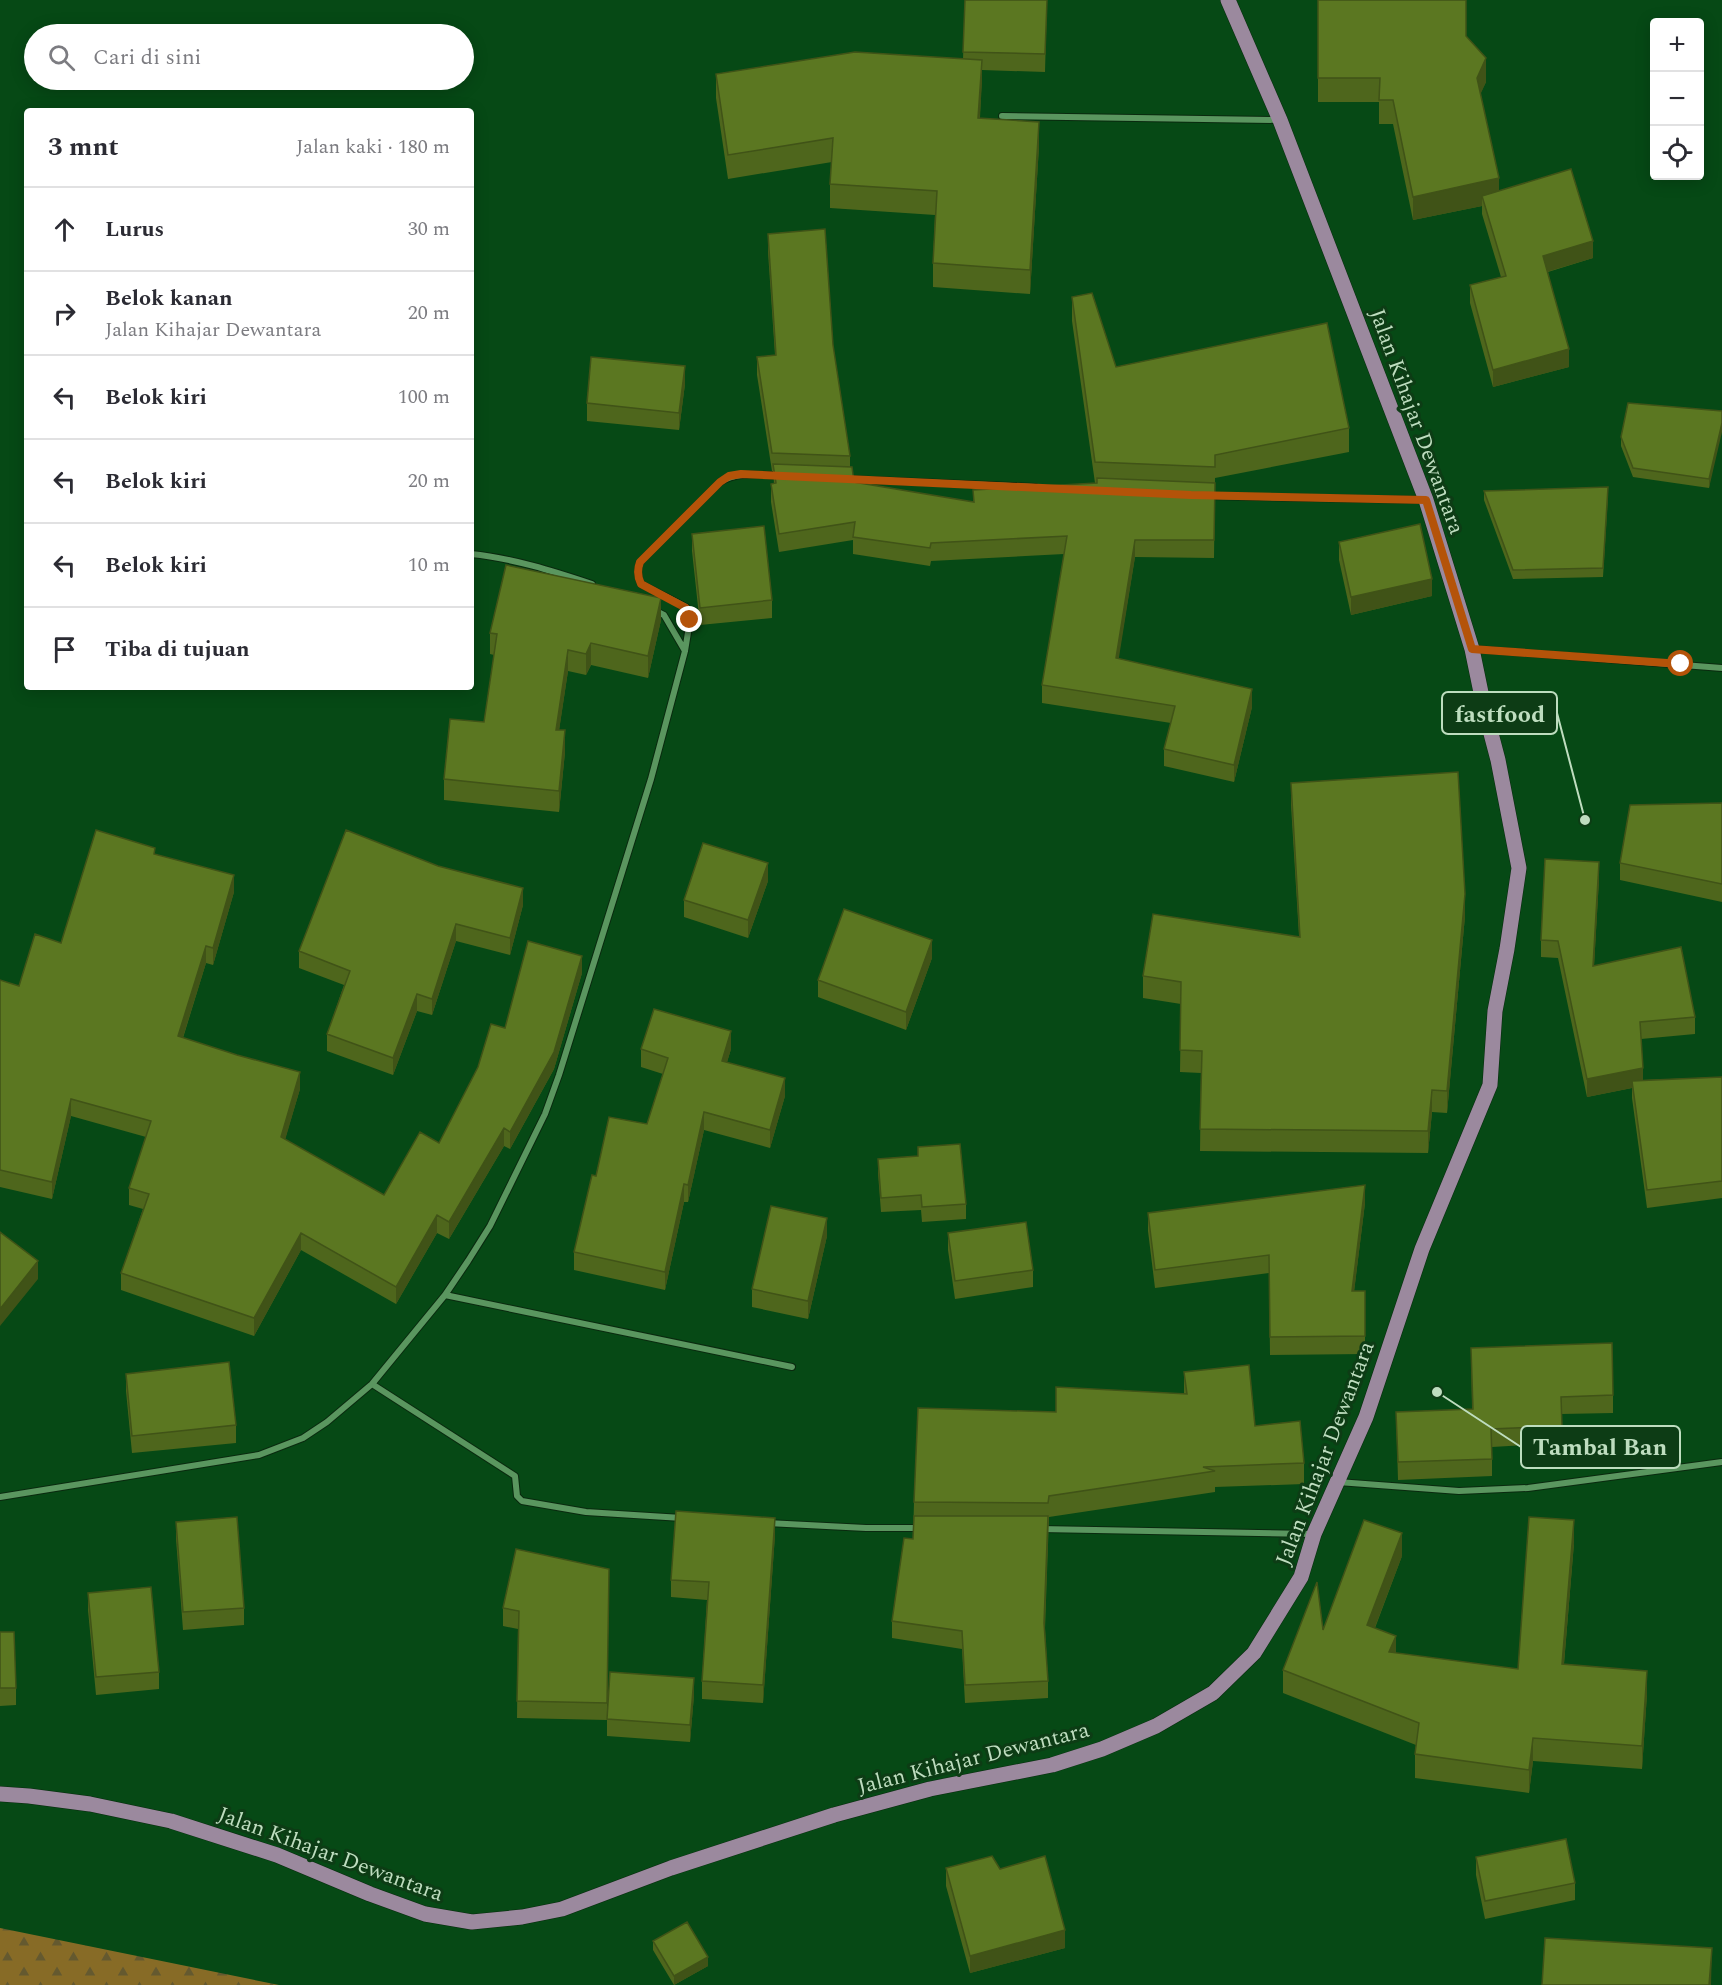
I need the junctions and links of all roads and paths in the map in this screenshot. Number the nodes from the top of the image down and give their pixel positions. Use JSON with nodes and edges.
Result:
{"nodes":[{"id":1,"x":1228,"y":0,"type":"edge"},
{"id":2,"x":1002,"y":116,"type":"dead end"},
{"id":3,"x":1280,"y":120,"type":"junction"},
{"id":4,"x":789,"y":476,"type":"edge"},
{"id":5,"x":837,"y":478,"type":"edge"},
{"id":6,"x":1038,"y":488,"type":"edge"},
{"id":7,"x":1203,"y":496,"type":"edge"},
{"id":8,"x":1426,"y":500,"type":"junction"},
{"id":9,"x":474,"y":554,"type":"edge"},
{"id":10,"x":604,"y":588,"type":"edge"},
{"id":11,"x":645,"y":606,"type":"edge"},
{"id":12,"x":1472,"y":649,"type":"junction"},
{"id":13,"x":685,"y":651,"type":"junction"},
{"id":14,"x":1722,"y":668,"type":"edge"},
{"id":15,"x":445,"y":1295,"type":"junction"},
{"id":16,"x":792,"y":1367,"type":"dead end"},
{"id":17,"x":372,"y":1384,"type":"junction"},
{"id":18,"x":1722,"y":1462,"type":"edge"},
{"id":19,"x":1337,"y":1482,"type":"junction"},
{"id":20,"x":0,"y":1497,"type":"edge"},
{"id":21,"x":695,"y":1519,"type":"edge"},
{"id":22,"x":763,"y":1522,"type":"edge"},
{"id":23,"x":925,"y":1528,"type":"edge"},
{"id":24,"x":1031,"y":1529,"type":"edge"},
{"id":25,"x":1314,"y":1534,"type":"junction"},
{"id":26,"x":0,"y":1794,"type":"edge"}],
"edges":[{"from":1,"to":3,"type":"main road","name":"Jalan Kihajar Dewantara"},
{"from":2,"to":3,"type":"street"},
{"from":3,"to":8,"type":"main road","name":"Jalan Kihajar Dewantara"},
{"from":4,"to":13,"type":"street"},
{"from":5,"to":6,"type":"street"},
{"from":7,"to":8,"type":"street"},
{"from":8,"to":12,"type":"main road","name":"Jalan Kihajar Dewantara"},
{"from":9,"to":10,"type":"street"},
{"from":11,"to":13,"type":"street"},
{"from":12,"to":14,"type":"street"},
{"from":12,"to":19,"type":"main road","name":"Jalan Kihajar Dewantara"},
{"from":13,"to":15,"type":"street"},
{"from":15,"to":16,"type":"street"},
{"from":15,"to":17,"type":"street"},
{"from":17,"to":20,"type":"street"},
{"from":17,"to":21,"type":"street"},
{"from":18,"to":19,"type":"street"},
{"from":19,"to":25,"type":"main road","name":"Jalan Kihajar Dewantara"},
{"from":22,"to":23,"type":"street"},
{"from":24,"to":25,"type":"street"},
{"from":25,"to":26,"type":"main road","name":"Jalan Kihajar Dewantara"}]}
